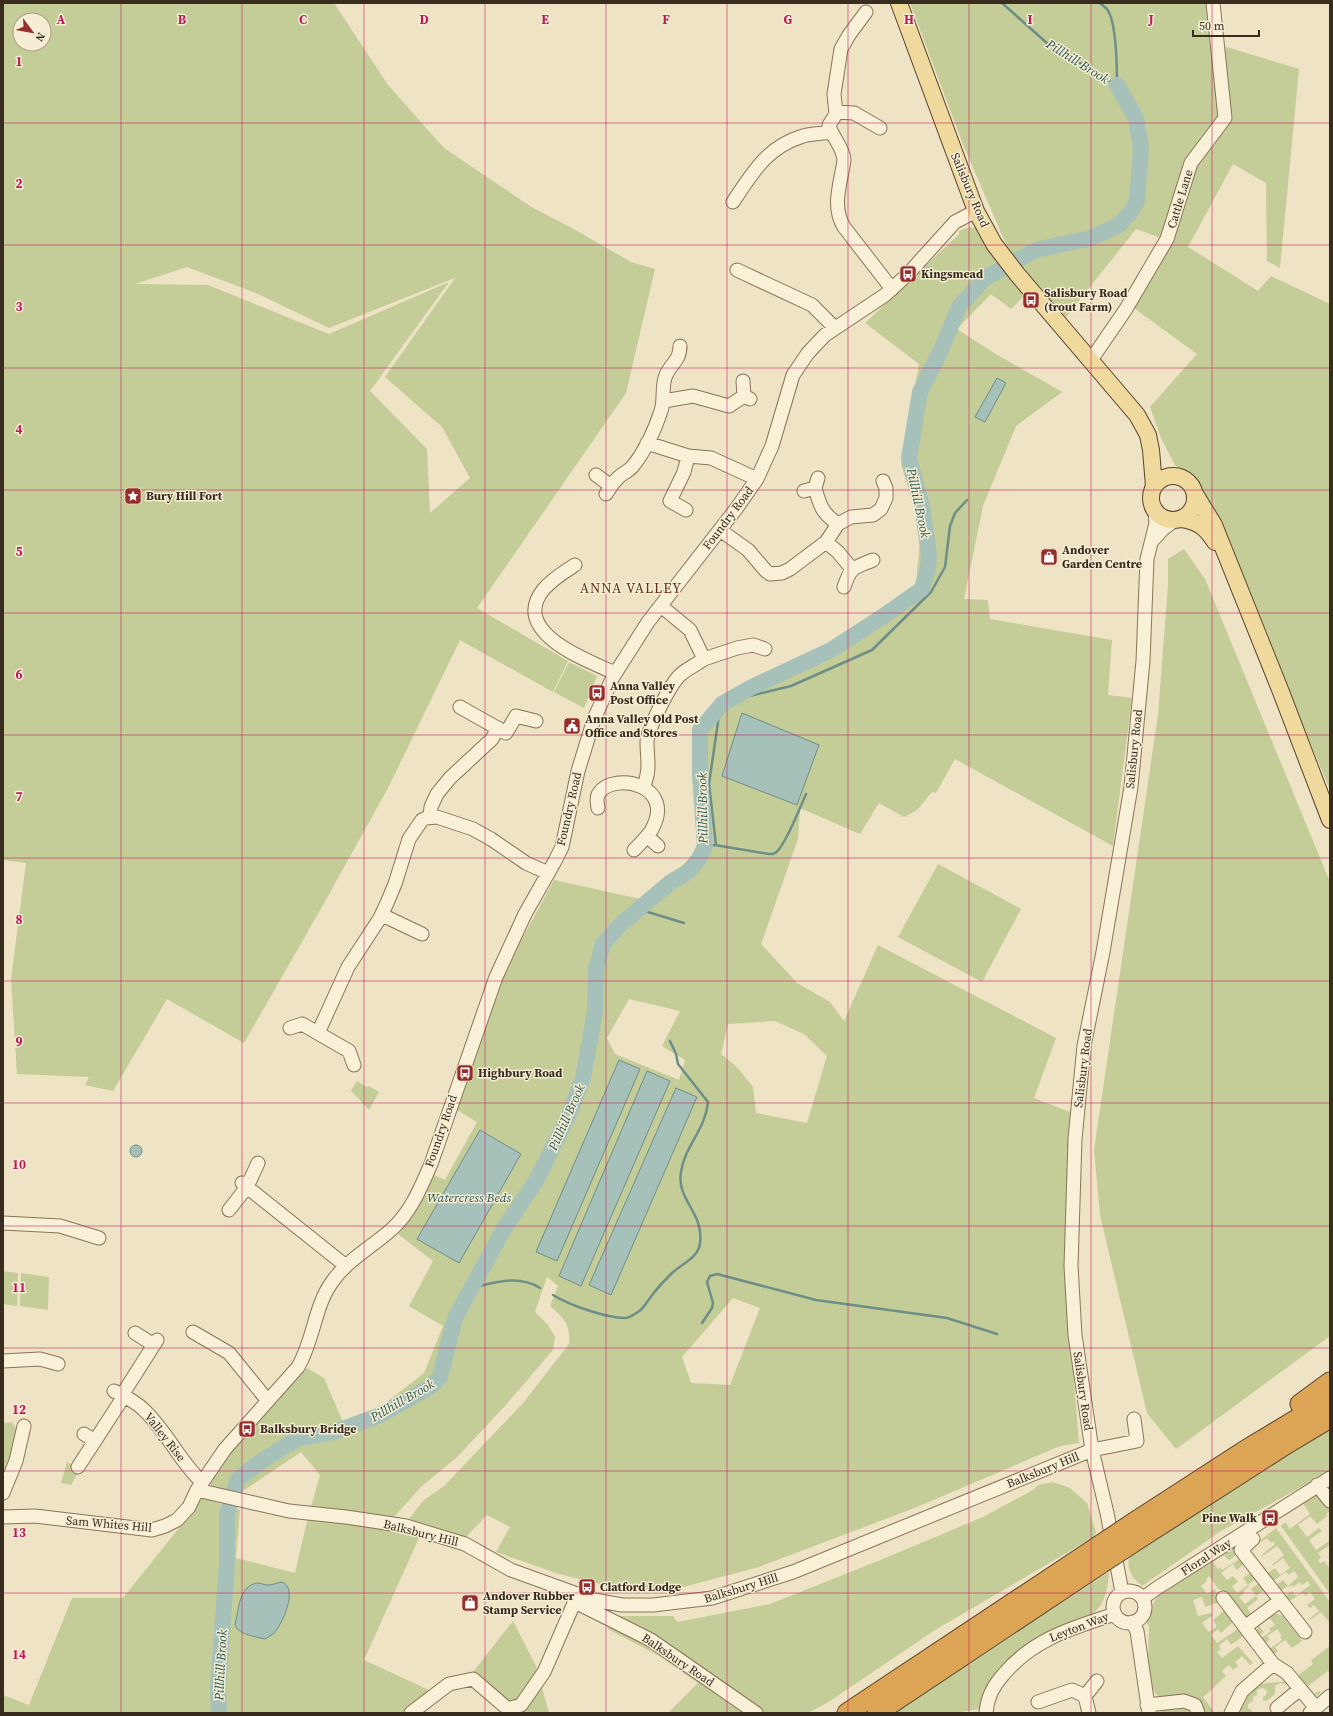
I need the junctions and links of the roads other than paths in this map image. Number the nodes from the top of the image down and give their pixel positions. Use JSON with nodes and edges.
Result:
{"nodes":[{"id":1,"x":899,"y":3,"type":"edge"},
{"id":2,"x":1213,"y":3,"type":"edge"},
{"id":3,"x":866,"y":12,"type":"dead end"},
{"id":4,"x":836,"y":112,"type":"junction"},
{"id":5,"x":880,"y":128,"type":"dead end"},
{"id":6,"x":831,"y":132,"type":"junction"},
{"id":7,"x":734,"y":202,"type":"dead end"},
{"id":8,"x":976,"y":211,"type":"junction"},
{"id":9,"x":737,"y":270,"type":"dead end"},
{"id":10,"x":892,"y":289,"type":"junction"},
{"id":11,"x":835,"y":328,"type":"junction"},
{"id":12,"x":680,"y":346,"type":"dead end"},
{"id":13,"x":1091,"y":360,"type":"junction"},
{"id":14,"x":743,"y":381,"type":"dead end"},
{"id":15,"x":664,"y":401,"type":"junction"},
{"id":16,"x":648,"y":443,"type":"junction"},
{"id":17,"x":1151,"y":450,"type":"junction"},
{"id":18,"x":688,"y":456,"type":"junction"},
{"id":19,"x":596,"y":475,"type":"dead end"},
{"id":20,"x":1176,"y":476,"type":"junction"},
{"id":21,"x":757,"y":480,"type":"junction"},
{"id":22,"x":883,"y":481,"type":"dead end"},
{"id":23,"x":812,"y":486,"type":"dead end"},
{"id":24,"x":1154,"y":486,"type":"junction"},
{"id":25,"x":1195,"y":494,"type":"junction"},
{"id":26,"x":686,"y":510,"type":"dead end"},
{"id":27,"x":1155,"y":512,"type":"junction"},
{"id":28,"x":1178,"y":520,"type":"junction"},
{"id":29,"x":838,"y":524,"type":"junction"},
{"id":30,"x":720,"y":530,"type":"junction"},
{"id":31,"x":826,"y":542,"type":"junction"},
{"id":32,"x":1150,"y":544,"type":"junction"},
{"id":33,"x":1225,"y":556,"type":"junction"},
{"id":34,"x":873,"y":560,"type":"dead end"},
{"id":35,"x":566,"y":567,"type":"dead end"},
{"id":36,"x":852,"y":569,"type":"junction"},
{"id":37,"x":844,"y":587,"type":"dead end"},
{"id":38,"x":661,"y":606,"type":"junction"},
{"id":39,"x":757,"y":643,"type":"dead end"},
{"id":40,"x":704,"y":658,"type":"junction"},
{"id":41,"x":615,"y":674,"type":"junction"},
{"id":42,"x":460,"y":707,"type":"dead end"},
{"id":43,"x":536,"y":721,"type":"dead end"},
{"id":44,"x":498,"y":728,"type":"junction"},
{"id":45,"x":643,"y":787,"type":"junction"},
{"id":46,"x":598,"y":808,"type":"dead end"},
{"id":47,"x":430,"y":817,"type":"junction"},
{"id":48,"x":1330,"y":820,"type":"edge"},
{"id":49,"x":647,"y":836,"type":"junction"},
{"id":50,"x":658,"y":846,"type":"dead end"},
{"id":51,"x":634,"y":850,"type":"dead end"},
{"id":52,"x":548,"y":873,"type":"junction"},
{"id":53,"x":382,"y":914,"type":"junction"},
{"id":54,"x":413,"y":934,"type":"dead end"},
{"id":55,"x":290,"y":1028,"type":"dead end"},
{"id":56,"x":318,"y":1033,"type":"junction"},
{"id":57,"x":354,"y":1065,"type":"dead end"},
{"id":58,"x":258,"y":1163,"type":"dead end"},
{"id":59,"x":244,"y":1185,"type":"junction"},
{"id":60,"x":229,"y":1210,"type":"dead end"},
{"id":61,"x":3,"y":1223,"type":"edge"},
{"id":62,"x":99,"y":1238,"type":"dead end"},
{"id":63,"x":346,"y":1266,"type":"junction"},
{"id":64,"x":194,"y":1332,"type":"dead end"},
{"id":65,"x":135,"y":1333,"type":"dead end"},
{"id":66,"x":3,"y":1360,"type":"edge"},
{"id":67,"x":54,"y":1365,"type":"dead end"},
{"id":68,"x":1330,"y":1382,"type":"edge"},
{"id":69,"x":120,"y":1394,"type":"junction"},
{"id":70,"x":1330,"y":1399,"type":"edge"},
{"id":71,"x":268,"y":1401,"type":"junction"},
{"id":72,"x":1330,"y":1418,"type":"edge"},
{"id":73,"x":1134,"y":1419,"type":"dead end"},
{"id":74,"x":24,"y":1426,"type":"dead end"},
{"id":75,"x":84,"y":1434,"type":"dead end"},
{"id":76,"x":95,"y":1441,"type":"junction"},
{"id":77,"x":1092,"y":1450,"type":"junction"},
{"id":78,"x":1244,"y":1451,"type":"junction"},
{"id":79,"x":78,"y":1467,"type":"dead end"},
{"id":80,"x":1330,"y":1478,"type":"edge"},
{"id":81,"x":1317,"y":1485,"type":"junction"},
{"id":82,"x":200,"y":1486,"type":"junction"},
{"id":83,"x":3,"y":1493,"type":"edge"},
{"id":84,"x":1330,"y":1501,"type":"edge"},
{"id":85,"x":3,"y":1518,"type":"edge"},
{"id":86,"x":1142,"y":1527,"type":"junction"},
{"id":87,"x":1253,"y":1539,"type":"dead end"},
{"id":88,"x":1099,"y":1555,"type":"junction"},
{"id":89,"x":1122,"y":1592,"type":"junction"},
{"id":90,"x":576,"y":1598,"type":"junction"},
{"id":91,"x":1143,"y":1598,"type":"junction"},
{"id":92,"x":1223,"y":1598,"type":"dead end"},
{"id":93,"x":1280,"y":1601,"type":"junction"},
{"id":94,"x":1115,"y":1614,"type":"junction"},
{"id":95,"x":1132,"y":1622,"type":"junction"},
{"id":96,"x":1245,"y":1627,"type":"junction"},
{"id":97,"x":1305,"y":1632,"type":"dead end"},
{"id":98,"x":1274,"y":1664,"type":"junction"},
{"id":99,"x":1097,"y":1681,"type":"dead end"},
{"id":100,"x":1300,"y":1689,"type":"junction"},
{"id":101,"x":1085,"y":1696,"type":"junction"},
{"id":102,"x":1330,"y":1696,"type":"edge"},
{"id":103,"x":1038,"y":1702,"type":"dead end"},
{"id":104,"x":1277,"y":1708,"type":"dead end"},
{"id":105,"x":1148,"y":1709,"type":"edge"},
{"id":106,"x":1312,"y":1711,"type":"edge"},
{"id":107,"x":411,"y":1713,"type":"edge"},
{"id":108,"x":756,"y":1713,"type":"edge"},
{"id":109,"x":847,"y":1713,"type":"edge"},
{"id":110,"x":877,"y":1713,"type":"edge"},
{"id":111,"x":986,"y":1713,"type":"edge"},
{"id":112,"x":1089,"y":1713,"type":"edge"},
{"id":113,"x":1198,"y":1713,"type":"edge"},
{"id":114,"x":1231,"y":1713,"type":"edge"}],
"edges":[{"from":1,"to":8,"type":"main road","name":"Salisbury Road"},
{"from":2,"to":13,"type":"street","name":"Cattle Lane"},
{"from":3,"to":4,"type":"street"},
{"from":4,"to":5,"type":"street"},
{"from":4,"to":6,"type":"street"},
{"from":6,"to":7,"type":"street"},
{"from":6,"to":10,"type":"street"},
{"from":8,"to":10,"type":"street","name":"Foundry Road"},
{"from":8,"to":13,"type":"main road","name":"Salisbury Road"},
{"from":9,"to":11,"type":"street"},
{"from":10,"to":11,"type":"street","name":"Foundry Road"},
{"from":11,"to":21,"type":"street","name":"Foundry Road"},
{"from":12,"to":15,"type":"street"},
{"from":13,"to":17,"type":"main road","name":"Salisbury Road"},
{"from":14,"to":15,"type":"street"},
{"from":15,"to":16,"type":"street"},
{"from":16,"to":18,"type":"street"},
{"from":16,"to":19,"type":"street"},
{"from":17,"to":20,"type":"main road","name":"Salisbury Road"},
{"from":17,"to":24,"type":"main road","name":"Salisbury Road"},
{"from":18,"to":21,"type":"street"},
{"from":18,"to":26,"type":"street"},
{"from":20,"to":24,"type":"main road"},
{"from":20,"to":25,"type":"main road"},
{"from":21,"to":30,"type":"street","name":"Foundry Road"},
{"from":22,"to":29,"type":"street"},
{"from":23,"to":29,"type":"street"},
{"from":24,"to":27,"type":"main road"},
{"from":25,"to":28,"type":"main road"},
{"from":25,"to":33,"type":"main road"},
{"from":27,"to":28,"type":"main road"},
{"from":27,"to":32,"type":"street","name":"Salisbury Road"},
{"from":28,"to":32,"type":"street"},
{"from":28,"to":33,"type":"main road"},
{"from":29,"to":31,"type":"street"},
{"from":30,"to":31,"type":"street"},
{"from":30,"to":38,"type":"street","name":"Foundry Road"},
{"from":31,"to":36,"type":"street"},
{"from":32,"to":77,"type":"street","name":"Salisbury Road"},
{"from":33,"to":48,"type":"main road"},
{"from":34,"to":36,"type":"street"},
{"from":35,"to":41,"type":"street"},
{"from":36,"to":37,"type":"street"},
{"from":38,"to":40,"type":"street"},
{"from":38,"to":41,"type":"street","name":"Foundry Road"},
{"from":39,"to":40,"type":"street"},
{"from":40,"to":45,"type":"street"},
{"from":41,"to":52,"type":"street","name":"Foundry Road"},
{"from":42,"to":44,"type":"street"},
{"from":43,"to":44,"type":"street"},
{"from":44,"to":47,"type":"street"},
{"from":45,"to":46,"type":"street"},
{"from":45,"to":49,"type":"street"},
{"from":47,"to":52,"type":"street"},
{"from":47,"to":53,"type":"street"},
{"from":49,"to":50,"type":"street"},
{"from":49,"to":51,"type":"street"},
{"from":52,"to":63,"type":"street","name":"Foundry Road"},
{"from":53,"to":54,"type":"street"},
{"from":53,"to":56,"type":"street"},
{"from":55,"to":56,"type":"street"},
{"from":56,"to":57,"type":"street"},
{"from":58,"to":59,"type":"street"},
{"from":59,"to":60,"type":"street"},
{"from":59,"to":63,"type":"street"},
{"from":61,"to":62,"type":"street"},
{"from":63,"to":71,"type":"street","name":"Foundry Road"},
{"from":64,"to":71,"type":"street"},
{"from":65,"to":69,"type":"street"},
{"from":66,"to":67,"type":"street"},
{"from":68,"to":78,"type":"highway"},
{"from":69,"to":76,"type":"street"},
{"from":69,"to":82,"type":"street","name":"Valley Rise"},
{"from":70,"to":78,"type":"highway"},
{"from":71,"to":82,"type":"street","name":"Foundry Road"},
{"from":72,"to":86,"type":"highway"},
{"from":73,"to":77,"type":"street","name":"Balksbury Hill"},
{"from":74,"to":83,"type":"street"},
{"from":75,"to":76,"type":"street"},
{"from":76,"to":79,"type":"street"},
{"from":77,"to":89,"type":"street","name":"Salisbury Road"},
{"from":77,"to":90,"type":"street","name":"Balksbury Hill"},
{"from":78,"to":86,"type":"highway"},
{"from":80,"to":81,"type":"street","name":"Floral Way"},
{"from":81,"to":84,"type":"street"},
{"from":81,"to":91,"type":"street","name":"Floral Way"},
{"from":82,"to":85,"type":"street","name":"Sam Whites Hill"},
{"from":82,"to":90,"type":"street","name":"Balksbury Hill"},
{"from":86,"to":88,"type":"highway","bridge":true},
{"from":87,"to":93,"type":"street"},
{"from":88,"to":109,"type":"highway"},
{"from":88,"to":110,"type":"highway"},
{"from":89,"to":91,"type":"street"},
{"from":89,"to":94,"type":"street"},
{"from":90,"to":107,"type":"street"},
{"from":90,"to":108,"type":"street","name":"Balksbury Road"},
{"from":91,"to":95,"type":"street"},
{"from":92,"to":96,"type":"street"},
{"from":93,"to":96,"type":"street"},
{"from":93,"to":97,"type":"street"},
{"from":94,"to":95,"type":"street"},
{"from":94,"to":111,"type":"street","name":"Leyton Way"},
{"from":95,"to":105,"type":"street"},
{"from":96,"to":98,"type":"street"},
{"from":98,"to":100,"type":"street"},
{"from":98,"to":114,"type":"street"},
{"from":99,"to":101,"type":"street"},
{"from":100,"to":104,"type":"street"},
{"from":100,"to":106,"type":"street"},
{"from":101,"to":103,"type":"street"},
{"from":101,"to":112,"type":"street"},
{"from":102,"to":106,"type":"street"},
{"from":105,"to":113,"type":"street"}]}
